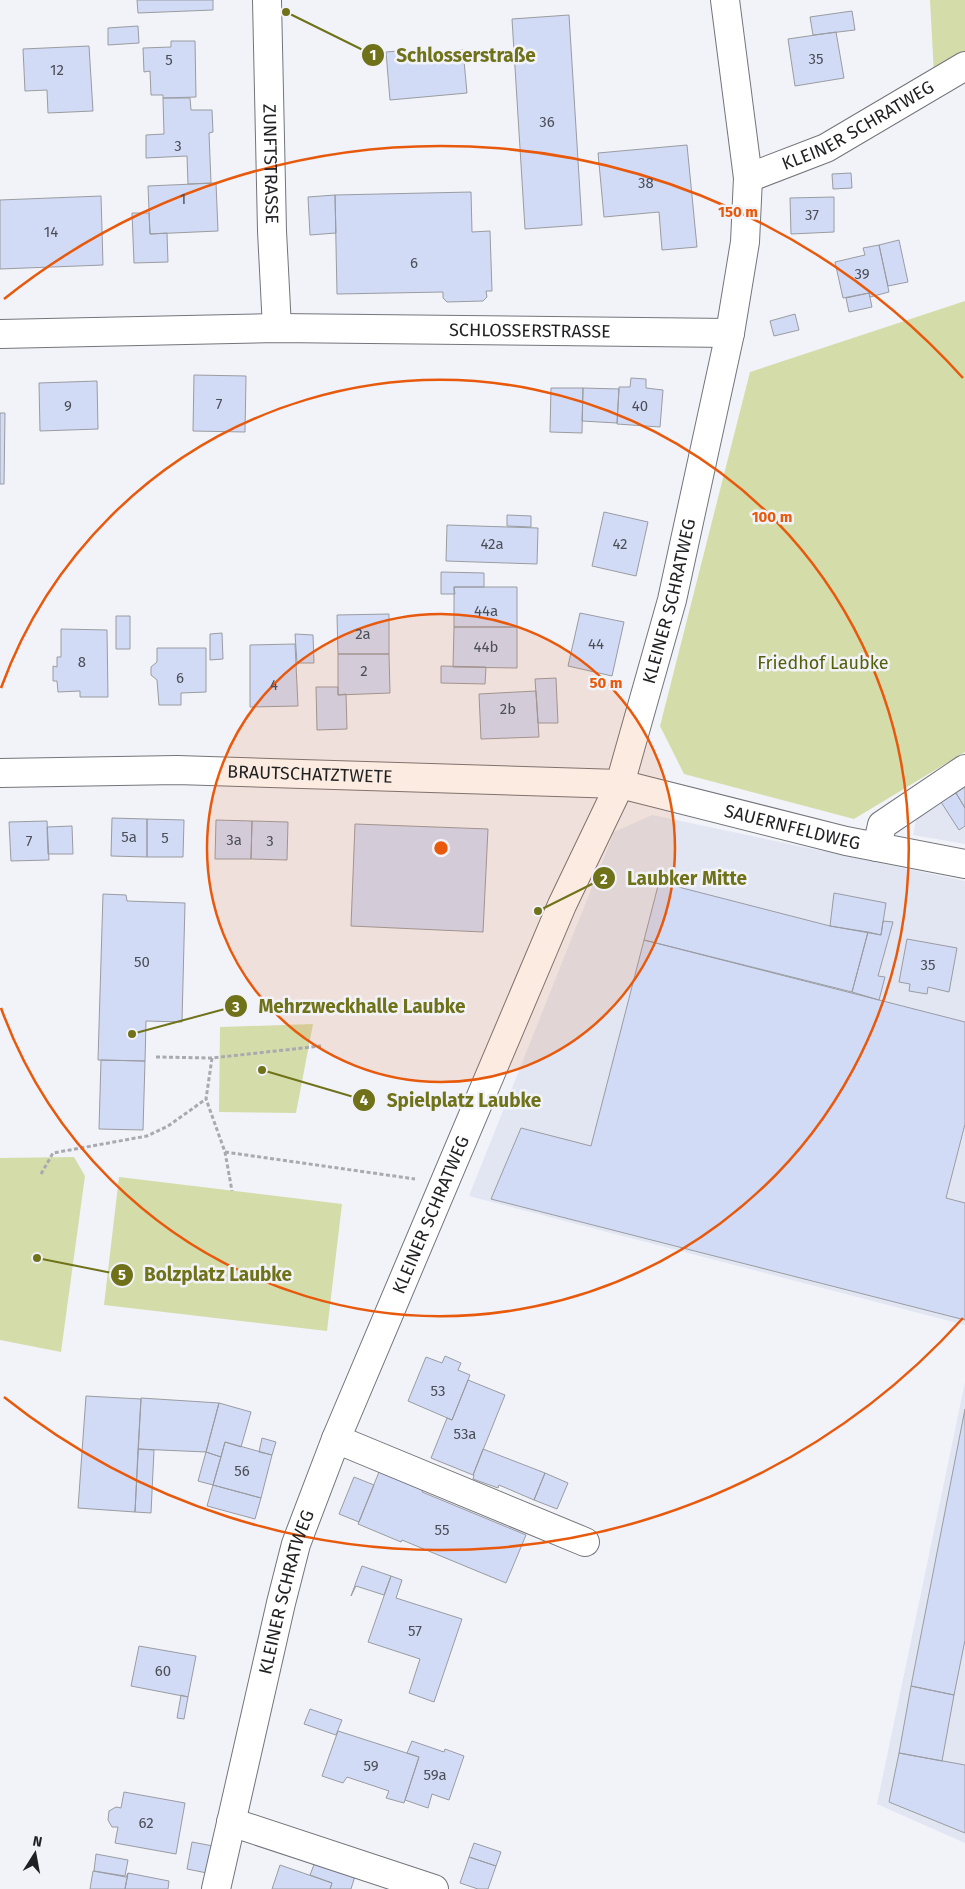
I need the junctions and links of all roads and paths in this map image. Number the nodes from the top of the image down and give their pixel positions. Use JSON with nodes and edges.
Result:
{"nodes":[{"id":1,"x":267,"y":0,"type":"edge"},
{"id":2,"x":725,"y":0,"type":"edge"},
{"id":3,"x":965,"y":66,"type":"edge"},
{"id":4,"x":748,"y":178,"type":"junction"},
{"id":5,"x":277,"y":328,"type":"junction"},
{"id":6,"x":730,"y":333,"type":"junction"},
{"id":7,"x":0,"y":334,"type":"edge"},
{"id":8,"x":965,"y":769,"type":"edge"},
{"id":9,"x":0,"y":773,"type":"edge"},
{"id":10,"x":620,"y":784,"type":"junction"},
{"id":11,"x":878,"y":847,"type":"junction"},
{"id":12,"x":965,"y":864,"type":"edge"},
{"id":13,"x":321,"y":1046,"type":"dead end"},
{"id":14,"x":156,"y":1057,"type":"dead end"},
{"id":15,"x":212,"y":1058,"type":"junction"},
{"id":16,"x":206,"y":1099,"type":"junction"},
{"id":17,"x":225,"y":1152,"type":"junction"},
{"id":18,"x":41,"y":1174,"type":"dead end"},
{"id":19,"x":445,"y":1183,"type":"junction"},
{"id":20,"x":232,"y":1191,"type":"dead end"},
{"id":21,"x":336,"y":1438,"type":"junction"},
{"id":22,"x":585,"y":1542,"type":"dead end"},
{"id":23,"x":231,"y":1822,"type":"junction"},
{"id":24,"x":216,"y":1889,"type":"edge"},
{"id":25,"x":434,"y":1889,"type":"edge"}],
"edges":[{"from":1,"to":5,"type":"street","name":"ZUNFTSTRASSE"},
{"from":2,"to":4,"type":"street","name":"KLEINER SCHRATWEG"},
{"from":3,"to":4,"type":"street","name":"KLEINER SCHRATWEG"},
{"from":4,"to":6,"type":"street","name":"KLEINER SCHRATWEG"},
{"from":5,"to":6,"type":"street","name":"SCHLOSSERSTRASSE"},
{"from":5,"to":7,"type":"street","name":"SCHLOSSERSTRASSE"},
{"from":6,"to":10,"type":"street","name":"KLEINER SCHRATWEG"},
{"from":8,"to":11,"type":"street"},
{"from":9,"to":10,"type":"street","name":"BRAUTSCHATZTWETE"},
{"from":10,"to":11,"type":"street","name":"SAUERNFELDWEG"},
{"from":10,"to":19,"type":"street","name":"KLEINER SCHRATWEG"},
{"from":11,"to":12,"type":"street","name":"SAUERNFELDWEG"},
{"from":13,"to":15,"type":"path"},
{"from":14,"to":15,"type":"path"},
{"from":15,"to":16,"type":"path"},
{"from":16,"to":17,"type":"path"},
{"from":16,"to":18,"type":"path"},
{"from":17,"to":19,"type":"path"},
{"from":17,"to":20,"type":"path"},
{"from":19,"to":21,"type":"street","name":"KLEINER SCHRATWEG"},
{"from":21,"to":22,"type":"street"},
{"from":21,"to":23,"type":"street","name":"KLEINER SCHRATWEG"},
{"from":23,"to":24,"type":"street","name":"KLEINER SCHRATWEG"},
{"from":23,"to":25,"type":"street"}]}
